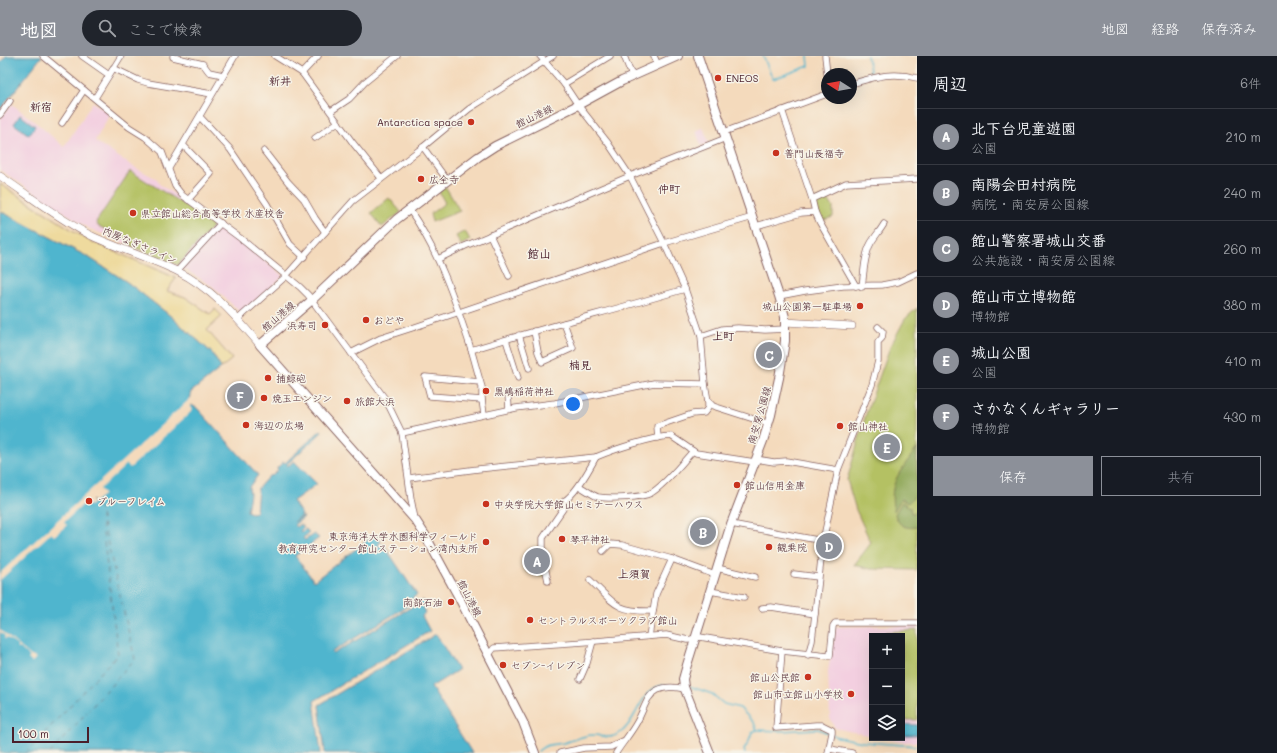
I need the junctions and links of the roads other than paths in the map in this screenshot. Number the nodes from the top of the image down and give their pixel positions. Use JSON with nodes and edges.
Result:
{"nodes":[{"id":1,"x":43,"y":56,"type":"edge"},
{"id":2,"x":82,"y":56,"type":"edge"},
{"id":3,"x":120,"y":56,"type":"edge"},
{"id":4,"x":173,"y":56,"type":"edge"},
{"id":5,"x":235,"y":56,"type":"edge"},
{"id":6,"x":275,"y":56,"type":"edge"},
{"id":7,"x":318,"y":56,"type":"edge"},
{"id":8,"x":397,"y":56,"type":"edge"},
{"id":9,"x":540,"y":56,"type":"edge"},
{"id":10,"x":553,"y":56,"type":"edge"},
{"id":11,"x":610,"y":56,"type":"edge"},
{"id":12,"x":624,"y":56,"type":"edge"},
{"id":13,"x":654,"y":56,"type":"edge"},
{"id":14,"x":678,"y":56,"type":"edge"},
{"id":15,"x":698,"y":56,"type":"edge"},
{"id":16,"x":825,"y":56,"type":"edge"},
{"id":17,"x":545,"y":61,"type":"junction"},
{"id":18,"x":658,"y":65,"type":"junction"},
{"id":19,"x":113,"y":68,"type":"junction"},
{"id":20,"x":826,"y":68,"type":"edge"},
{"id":21,"x":302,"y":73,"type":"junction"},
{"id":22,"x":109,"y":75,"type":"junction"},
{"id":23,"x":223,"y":75,"type":"junction"},
{"id":24,"x":632,"y":76,"type":"junction"},
{"id":25,"x":917,"y":78,"type":"edge"},
{"id":26,"x":857,"y":82,"type":"edge"},
{"id":27,"x":564,"y":84,"type":"junction"},
{"id":28,"x":84,"y":90,"type":"junction"},
{"id":29,"x":212,"y":94,"type":"junction"},
{"id":30,"x":821,"y":96,"type":"edge"},
{"id":31,"x":94,"y":98,"type":"junction"},
{"id":32,"x":10,"y":101,"type":"dead end"},
{"id":33,"x":578,"y":105,"type":"junction"},
{"id":34,"x":782,"y":110,"type":"junction"},
{"id":35,"x":331,"y":112,"type":"junction"},
{"id":36,"x":0,"y":115,"type":"edge"},
{"id":37,"x":200,"y":117,"type":"junction"},
{"id":38,"x":338,"y":122,"type":"junction"},
{"id":39,"x":62,"y":123,"type":"dead end"},
{"id":40,"x":725,"y":135,"type":"junction"},
{"id":41,"x":315,"y":138,"type":"dead end"},
{"id":42,"x":183,"y":145,"type":"junction"},
{"id":43,"x":422,"y":147,"type":"junction"},
{"id":44,"x":264,"y":151,"type":"dead end"},
{"id":45,"x":169,"y":168,"type":"junction"},
{"id":46,"x":0,"y":176,"type":"edge"},
{"id":47,"x":630,"y":176,"type":"junction"},
{"id":48,"x":381,"y":178,"type":"junction"},
{"id":49,"x":447,"y":180,"type":"junction"},
{"id":50,"x":917,"y":180,"type":"edge"},
{"id":51,"x":812,"y":199,"type":"junction"},
{"id":52,"x":188,"y":200,"type":"junction"},
{"id":53,"x":409,"y":209,"type":"junction"},
{"id":54,"x":815,"y":212,"type":"junction"},
{"id":55,"x":753,"y":217,"type":"junction"},
{"id":56,"x":221,"y":223,"type":"junction"},
{"id":57,"x":884,"y":224,"type":"dead end"},
{"id":58,"x":756,"y":226,"type":"junction"},
{"id":59,"x":325,"y":232,"type":"junction"},
{"id":60,"x":490,"y":235,"type":"junction"},
{"id":61,"x":664,"y":243,"type":"junction"},
{"id":62,"x":304,"y":257,"type":"junction"},
{"id":63,"x":438,"y":259,"type":"junction"},
{"id":64,"x":177,"y":271,"type":"junction"},
{"id":65,"x":917,"y":273,"type":"edge"},
{"id":66,"x":286,"y":274,"type":"junction"},
{"id":67,"x":509,"y":276,"type":"dead end"},
{"id":68,"x":856,"y":286,"type":"junction"},
{"id":69,"x":862,"y":287,"type":"junction"},
{"id":70,"x":685,"y":289,"type":"junction"},
{"id":71,"x":779,"y":296,"type":"junction"},
{"id":72,"x":312,"y":300,"type":"junction"},
{"id":73,"x":458,"y":312,"type":"junction"},
{"id":74,"x":238,"y":319,"type":"junction"},
{"id":75,"x":564,"y":323,"type":"junction"},
{"id":76,"x":786,"y":326,"type":"junction"},
{"id":77,"x":852,"y":326,"type":"dead end"},
{"id":78,"x":878,"y":327,"type":"dead end"},
{"id":79,"x":534,"y":331,"type":"junction"},
{"id":80,"x":519,"y":335,"type":"junction"},
{"id":81,"x":701,"y":336,"type":"junction"},
{"id":82,"x":506,"y":340,"type":"junction"},
{"id":83,"x":260,"y":345,"type":"junction"},
{"id":84,"x":471,"y":350,"type":"junction"},
{"id":85,"x":351,"y":353,"type":"junction"},
{"id":86,"x":529,"y":368,"type":"dead end"},
{"id":87,"x":518,"y":378,"type":"dead end"},
{"id":88,"x":480,"y":382,"type":"junction"},
{"id":89,"x":705,"y":384,"type":"junction"},
{"id":90,"x":508,"y":394,"type":"dead end"},
{"id":91,"x":482,"y":400,"type":"junction"},
{"id":92,"x":708,"y":401,"type":"junction"},
{"id":93,"x":509,"y":409,"type":"junction"},
{"id":94,"x":484,"y":414,"type":"junction"},
{"id":95,"x":769,"y":424,"type":"junction"},
{"id":96,"x":402,"y":433,"type":"junction"},
{"id":97,"x":658,"y":438,"type":"junction"},
{"id":98,"x":692,"y":451,"type":"junction"},
{"id":99,"x":596,"y":457,"type":"junction"},
{"id":100,"x":755,"y":460,"type":"junction"},
{"id":101,"x":838,"y":470,"type":"junction"},
{"id":102,"x":409,"y":478,"type":"junction"},
{"id":103,"x":579,"y":486,"type":"junction"},
{"id":104,"x":416,"y":521,"type":"junction"},
{"id":105,"x":731,"y":524,"type":"junction"},
{"id":106,"x":823,"y":541,"type":"junction"},
{"id":107,"x":603,"y":551,"type":"dead end"},
{"id":108,"x":672,"y":559,"type":"junction"},
{"id":109,"x":716,"y":571,"type":"junction"},
{"id":110,"x":794,"y":574,"type":"dead end"},
{"id":111,"x":755,"y":577,"type":"dead end"},
{"id":112,"x":818,"y":578,"type":"junction"},
{"id":113,"x":590,"y":580,"type":"dead end"},
{"id":114,"x":548,"y":581,"type":"dead end"},
{"id":115,"x":710,"y":591,"type":"junction"},
{"id":116,"x":744,"y":597,"type":"dead end"},
{"id":117,"x":762,"y":608,"type":"dead end"},
{"id":118,"x":653,"y":611,"type":"junction"},
{"id":119,"x":816,"y":614,"type":"junction"},
{"id":120,"x":917,"y":622,"type":"edge"},
{"id":121,"x":649,"y":636,"type":"junction"},
{"id":122,"x":696,"y":637,"type":"junction"},
{"id":123,"x":593,"y":641,"type":"junction"},
{"id":124,"x":782,"y":651,"type":"junction"},
{"id":125,"x":808,"y":655,"type":"junction"},
{"id":126,"x":488,"y":656,"type":"junction"},
{"id":127,"x":580,"y":679,"type":"dead end"},
{"id":128,"x":684,"y":687,"type":"junction"},
{"id":129,"x":624,"y":741,"type":"junction"},
{"id":130,"x":534,"y":751,"type":"edge"},
{"id":131,"x":829,"y":751,"type":"edge"},
{"id":132,"x":560,"y":753,"type":"edge"},
{"id":133,"x":616,"y":753,"type":"edge"},
{"id":134,"x":710,"y":753,"type":"edge"},
{"id":135,"x":852,"y":753,"type":"edge"}],
"edges":[{"from":1,"to":28,"type":"street"},
{"from":2,"to":22,"type":"street"},
{"from":3,"to":19,"type":"street"},
{"from":4,"to":23,"type":"street"},
{"from":5,"to":23,"type":"street"},
{"from":6,"to":21,"type":"street"},
{"from":7,"to":21,"type":"street"},
{"from":8,"to":35,"type":"street"},
{"from":9,"to":17,"type":"street"},
{"from":10,"to":17,"type":"street"},
{"from":11,"to":27,"type":"street"},
{"from":12,"to":24,"type":"street"},
{"from":13,"to":18,"type":"street"},
{"from":14,"to":18,"type":"main road","name":"館山港線"},
{"from":15,"to":40,"type":"main road","name":"南安房公園線"},
{"from":16,"to":20,"type":"street"},
{"from":17,"to":27,"type":"street"},
{"from":17,"to":43,"type":"street"},
{"from":18,"to":24,"type":"main road","name":"館山港線"},
{"from":19,"to":22,"type":"street"},
{"from":19,"to":29,"type":"street"},
{"from":21,"to":35,"type":"street"},
{"from":22,"to":31,"type":"street"},
{"from":23,"to":29,"type":"street"},
{"from":24,"to":33,"type":"main road","name":"館山港線"},
{"from":25,"to":26,"type":"street"},
{"from":27,"to":33,"type":"street"},
{"from":28,"to":31,"type":"street"},
{"from":28,"to":39,"type":"street"},
{"from":29,"to":37,"type":"street"},
{"from":30,"to":34,"type":"street"},
{"from":31,"to":45,"type":"street"},
{"from":32,"to":36,"type":"street"},
{"from":33,"to":47,"type":"street"},
{"from":33,"to":49,"type":"main road","name":"館山港線"},
{"from":34,"to":40,"type":"street"},
{"from":34,"to":51,"type":"street"},
{"from":35,"to":38,"type":"street"},
{"from":37,"to":42,"type":"street"},
{"from":37,"to":62,"type":"street"},
{"from":38,"to":41,"type":"street"},
{"from":38,"to":48,"type":"street"},
{"from":40,"to":47,"type":"street"},
{"from":40,"to":55,"type":"main road","name":"南安房公園線"},
{"from":42,"to":45,"type":"street"},
{"from":42,"to":52,"type":"street"},
{"from":43,"to":48,"type":"street"},
{"from":43,"to":49,"type":"street"},
{"from":44,"to":59,"type":"street"},
{"from":45,"to":52,"type":"street"},
{"from":46,"to":64,"type":"street","name":"内房なぎさライン"},
{"from":47,"to":60,"type":"street"},
{"from":47,"to":61,"type":"street"},
{"from":48,"to":59,"type":"street"},
{"from":49,"to":53,"type":"main road","name":"館山港線"},
{"from":50,"to":51,"type":"street"},
{"from":51,"to":54,"type":"street"},
{"from":52,"to":56,"type":"street"},
{"from":53,"to":63,"type":"street"},
{"from":53,"to":72,"type":"main road","name":"館山港線"},
{"from":54,"to":58,"type":"street"},
{"from":54,"to":68,"type":"street"},
{"from":55,"to":58,"type":"main road","name":"南安房公園線"},
{"from":55,"to":61,"type":"street"},
{"from":56,"to":64,"type":"street"},
{"from":56,"to":66,"type":"street"},
{"from":57,"to":69,"type":"street"},
{"from":58,"to":71,"type":"main road","name":"南安房公園線"},
{"from":59,"to":62,"type":"street"},
{"from":60,"to":63,"type":"street"},
{"from":60,"to":67,"type":"street"},
{"from":61,"to":70,"type":"street"},
{"from":61,"to":73,"type":"street"},
{"from":62,"to":66,"type":"street"},
{"from":63,"to":73,"type":"street"},
{"from":64,"to":74,"type":"street","name":"内房なぎさライン"},
{"from":65,"to":69,"type":"street"},
{"from":66,"to":72,"type":"street"},
{"from":66,"to":74,"type":"street"},
{"from":68,"to":69,"type":"street"},
{"from":68,"to":71,"type":"street"},
{"from":70,"to":75,"type":"street"},
{"from":70,"to":81,"type":"street"},
{"from":71,"to":76,"type":"main road","name":"南安房公園線"},
{"from":72,"to":83,"type":"main road","name":"館山港線"},
{"from":72,"to":85,"type":"street"},
{"from":73,"to":84,"type":"street"},
{"from":73,"to":85,"type":"street"},
{"from":74,"to":83,"type":"street","name":"内房なぎさライン"},
{"from":75,"to":79,"type":"street"},
{"from":75,"to":79,"type":"street"},
{"from":76,"to":77,"type":"street"},
{"from":76,"to":81,"type":"street"},
{"from":76,"to":95,"type":"main road","name":"南安房公園線"},
{"from":78,"to":101,"type":"street"},
{"from":79,"to":80,"type":"street"},
{"from":80,"to":82,"type":"street"},
{"from":80,"to":86,"type":"street"},
{"from":81,"to":89,"type":"street"},
{"from":82,"to":84,"type":"street"},
{"from":82,"to":87,"type":"street"},
{"from":83,"to":104,"type":"main road","name":"館山港線"},
{"from":84,"to":88,"type":"street"},
{"from":85,"to":96,"type":"street"},
{"from":88,"to":91,"type":"street"},
{"from":88,"to":91,"type":"street"},
{"from":89,"to":92,"type":"street"},
{"from":89,"to":93,"type":"street"},
{"from":90,"to":93,"type":"street"},
{"from":91,"to":94,"type":"street"},
{"from":92,"to":95,"type":"street"},
{"from":92,"to":97,"type":"street"},
{"from":93,"to":94,"type":"street"},
{"from":94,"to":96,"type":"street"},
{"from":95,"to":100,"type":"main road","name":"南安房公園線"},
{"from":96,"to":102,"type":"street"},
{"from":97,"to":98,"type":"street"},
{"from":97,"to":99,"type":"street"},
{"from":98,"to":100,"type":"street"},
{"from":98,"to":103,"type":"street"},
{"from":99,"to":102,"type":"street"},
{"from":99,"to":103,"type":"street"},
{"from":100,"to":101,"type":"street"},
{"from":100,"to":105,"type":"main road","name":"南安房公園線"},
{"from":101,"to":106,"type":"street"},
{"from":102,"to":104,"type":"street"},
{"from":103,"to":114,"type":"street"},
{"from":104,"to":126,"type":"main road","name":"館山港線"},
{"from":105,"to":106,"type":"street"},
{"from":105,"to":109,"type":"main road","name":"南安房公園線"},
{"from":106,"to":112,"type":"street"},
{"from":107,"to":108,"type":"street"},
{"from":108,"to":109,"type":"street"},
{"from":108,"to":118,"type":"street"},
{"from":109,"to":111,"type":"street"},
{"from":109,"to":115,"type":"main road","name":"南安房公園線"},
{"from":110,"to":112,"type":"street"},
{"from":112,"to":119,"type":"street"},
{"from":113,"to":118,"type":"street"},
{"from":115,"to":116,"type":"street"},
{"from":115,"to":122,"type":"main road","name":"南安房公園線"},
{"from":117,"to":119,"type":"street"},
{"from":118,"to":121,"type":"street"},
{"from":119,"to":125,"type":"street"},
{"from":120,"to":125,"type":"street"},
{"from":121,"to":122,"type":"street"},
{"from":121,"to":123,"type":"street"},
{"from":122,"to":124,"type":"street"},
{"from":122,"to":128,"type":"main road","name":"南安房公園線"},
{"from":123,"to":126,"type":"street"},
{"from":123,"to":127,"type":"street"},
{"from":124,"to":125,"type":"street"},
{"from":124,"to":131,"type":"street"},
{"from":126,"to":130,"type":"main road","name":"館山港線"},
{"from":128,"to":129,"type":"street"},
{"from":128,"to":134,"type":"main road"},
{"from":129,"to":132,"type":"street"},
{"from":129,"to":133,"type":"street"},
{"from":131,"to":135,"type":"street"}]}
